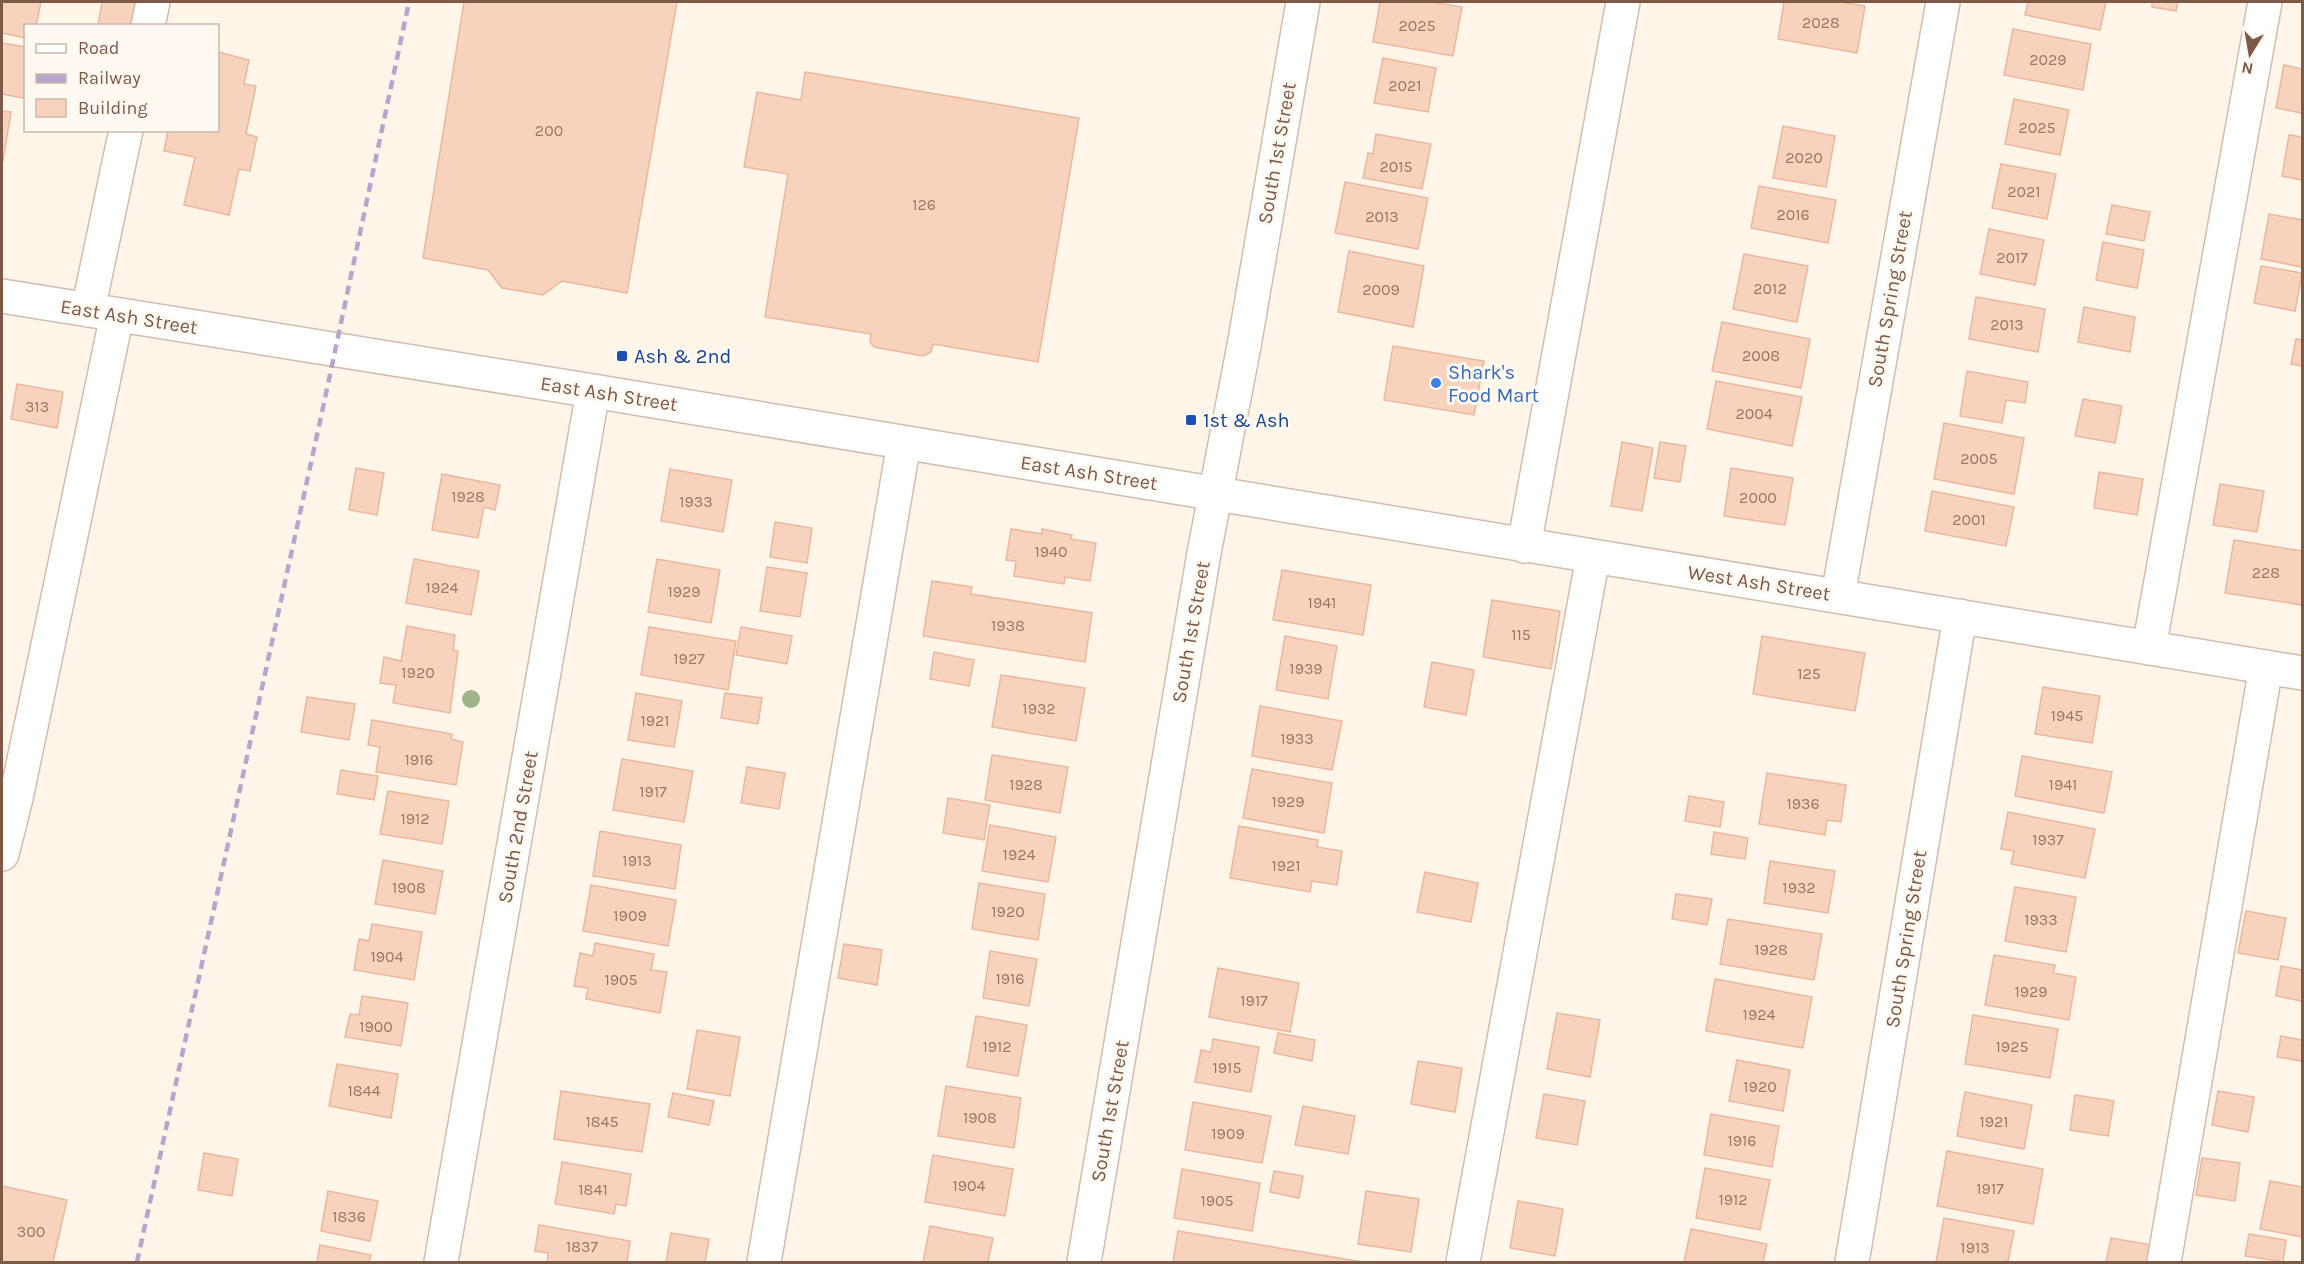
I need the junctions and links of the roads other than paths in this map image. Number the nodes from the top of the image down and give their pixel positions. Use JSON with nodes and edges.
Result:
{"nodes":[{"id":1,"x":153,"y":2,"type":"edge"},
{"id":2,"x":1303,"y":2,"type":"edge"},
{"id":3,"x":1623,"y":2,"type":"edge"},
{"id":4,"x":1943,"y":2,"type":"edge"},
{"id":5,"x":2265,"y":2,"type":"edge"},
{"id":6,"x":148,"y":24,"type":"edge"},
{"id":7,"x":126,"y":132,"type":"edge"},
{"id":8,"x":2,"y":296,"type":"edge"},
{"id":9,"x":102,"y":313,"type":"junction"},
{"id":10,"x":593,"y":391,"type":"junction"},
{"id":11,"x":904,"y":443,"type":"junction"},
{"id":12,"x":1216,"y":494,"type":"junction"},
{"id":13,"x":1524,"y":546,"type":"junction"},
{"id":14,"x":1593,"y":557,"type":"junction"},
{"id":15,"x":1838,"y":596,"type":"junction"},
{"id":16,"x":1960,"y":616,"type":"junction"},
{"id":17,"x":2150,"y":648,"type":"junction"},
{"id":18,"x":2266,"y":667,"type":"junction"},
{"id":19,"x":2302,"y":673,"type":"edge"},
{"id":20,"x":2,"y":854,"type":"edge"},
{"id":21,"x":441,"y":1263,"type":"edge"},
{"id":22,"x":764,"y":1263,"type":"edge"},
{"id":23,"x":1084,"y":1263,"type":"edge"},
{"id":24,"x":1462,"y":1263,"type":"edge"},
{"id":25,"x":1852,"y":1263,"type":"edge"},
{"id":26,"x":2164,"y":1263,"type":"edge"}],
"edges":[{"from":1,"to":6,"type":"street"},
{"from":2,"to":12,"type":"street","name":"South 1st Street"},
{"from":3,"to":13,"type":"street"},
{"from":4,"to":15,"type":"street","name":"South Spring Street"},
{"from":5,"to":17,"type":"street"},
{"from":7,"to":9,"type":"street"},
{"from":8,"to":9,"type":"street","name":"East Ash Street"},
{"from":9,"to":10,"type":"street","name":"East Ash Street"},
{"from":9,"to":20,"type":"street"},
{"from":10,"to":11,"type":"street","name":"East Ash Street"},
{"from":10,"to":21,"type":"street","name":"South 2nd Street"},
{"from":11,"to":12,"type":"street","name":"East Ash Street"},
{"from":11,"to":22,"type":"street"},
{"from":12,"to":13,"type":"street","name":"West Ash Street"},
{"from":12,"to":23,"type":"street","name":"South 1st Street"},
{"from":13,"to":14,"type":"street","name":"West Ash Street"},
{"from":14,"to":15,"type":"street","name":"West Ash Street"},
{"from":14,"to":24,"type":"street"},
{"from":15,"to":16,"type":"street","name":"West Ash Street"},
{"from":16,"to":17,"type":"street","name":"West Ash Street"},
{"from":16,"to":25,"type":"street","name":"South Spring Street"},
{"from":17,"to":18,"type":"street","name":"West Ash Street"},
{"from":18,"to":19,"type":"street","name":"West Ash Street"},
{"from":18,"to":26,"type":"street"}]}
